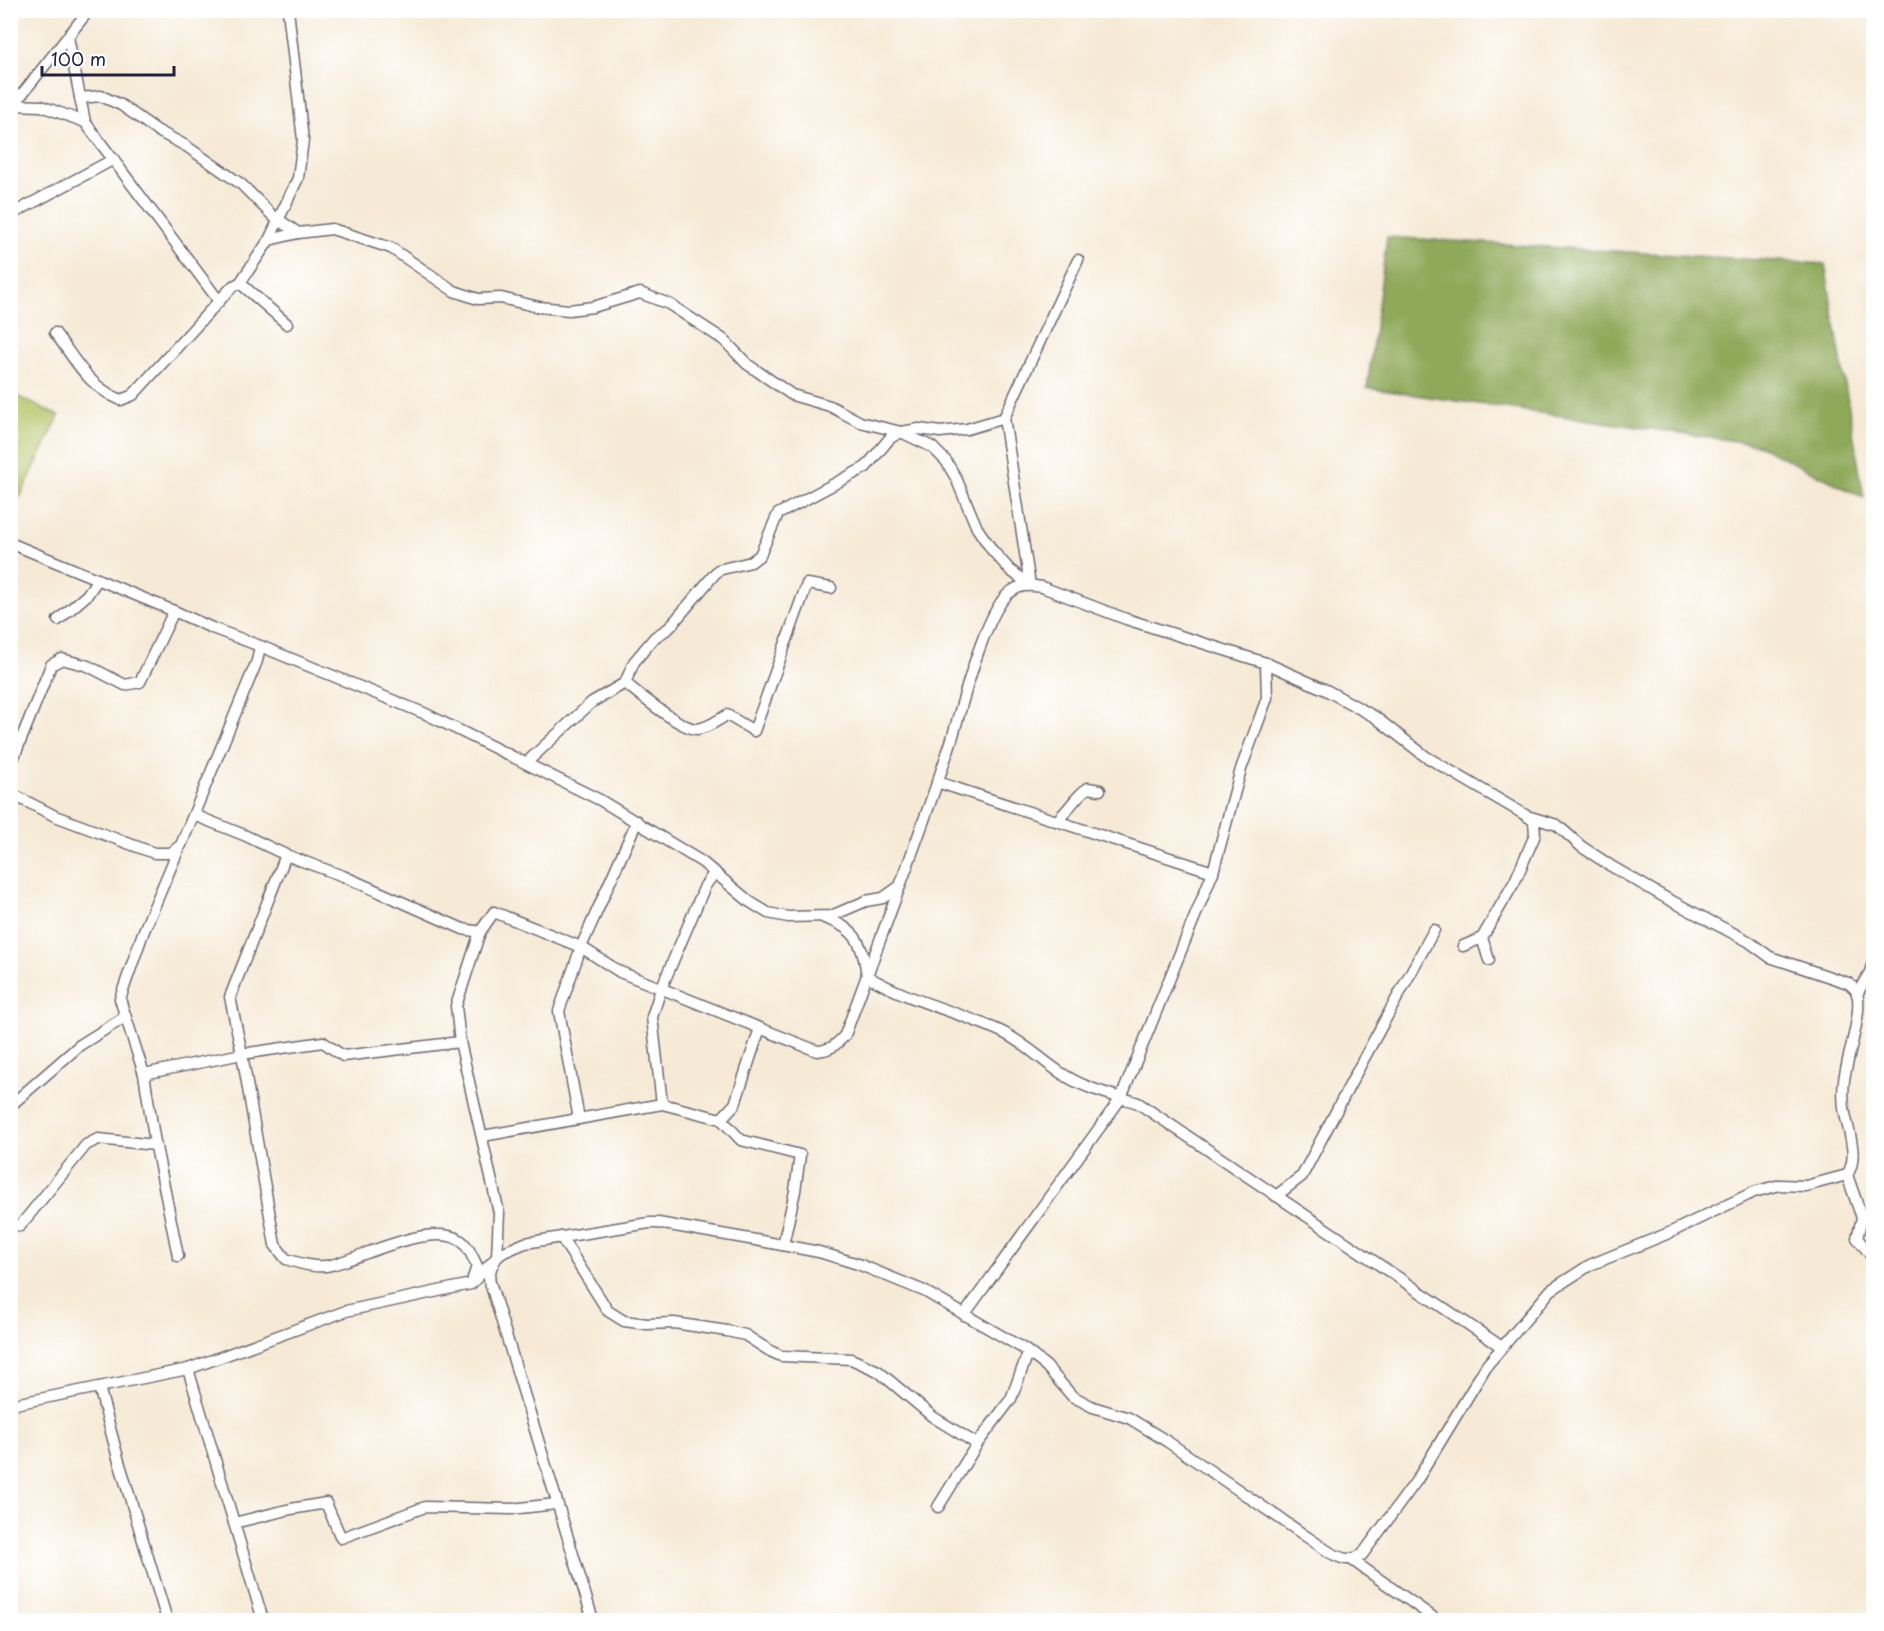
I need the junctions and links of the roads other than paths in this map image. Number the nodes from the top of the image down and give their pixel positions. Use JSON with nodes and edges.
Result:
{"nodes":[{"id":1,"x":89,"y":10,"type":"edge"},
{"id":2,"x":288,"y":10,"type":"edge"},
{"id":3,"x":68,"y":37,"type":"junction"},
{"id":4,"x":80,"y":98,"type":"junction"},
{"id":5,"x":12,"y":107,"type":"edge"},
{"id":6,"x":85,"y":122,"type":"junction"},
{"id":7,"x":114,"y":159,"type":"junction"},
{"id":8,"x":10,"y":215,"type":"edge"},
{"id":9,"x":279,"y":220,"type":"junction"},
{"id":10,"x":298,"y":233,"type":"junction"},
{"id":11,"x":269,"y":240,"type":"junction"},
{"id":12,"x":1078,"y":260,"type":"dead end"},
{"id":13,"x":240,"y":283,"type":"junction"},
{"id":14,"x":219,"y":301,"type":"junction"},
{"id":15,"x":287,"y":324,"type":"dead end"},
{"id":16,"x":55,"y":333,"type":"dead end"},
{"id":17,"x":1004,"y":418,"type":"junction"},
{"id":18,"x":901,"y":432,"type":"junction"},
{"id":19,"x":10,"y":543,"type":"edge"},
{"id":20,"x":1008,"y":567,"type":"junction"},
{"id":21,"x":98,"y":579,"type":"junction"},
{"id":22,"x":1030,"y":585,"type":"junction"},
{"id":23,"x":831,"y":588,"type":"dead end"},
{"id":24,"x":1008,"y":594,"type":"junction"},
{"id":25,"x":174,"y":611,"type":"junction"},
{"id":26,"x":58,"y":620,"type":"dead end"},
{"id":27,"x":260,"y":646,"type":"junction"},
{"id":28,"x":1266,"y":663,"type":"junction"},
{"id":29,"x":625,"y":683,"type":"junction"},
{"id":30,"x":526,"y":763,"type":"junction"},
{"id":31,"x":10,"y":767,"type":"edge"},
{"id":32,"x":937,"y":782,"type":"junction"},
{"id":33,"x":1100,"y":790,"type":"dead end"},
{"id":34,"x":10,"y":793,"type":"edge"},
{"id":35,"x":194,"y":815,"type":"junction"},
{"id":36,"x":1527,"y":816,"type":"junction"},
{"id":37,"x":1060,"y":820,"type":"junction"},
{"id":38,"x":637,"y":821,"type":"junction"},
{"id":39,"x":181,"y":845,"type":"junction"},
{"id":40,"x":286,"y":855,"type":"junction"},
{"id":41,"x":715,"y":872,"type":"junction"},
{"id":42,"x":1213,"y":872,"type":"junction"},
{"id":43,"x":900,"y":886,"type":"junction"},
{"id":44,"x":821,"y":917,"type":"junction"},
{"id":45,"x":1434,"y":930,"type":"dead end"},
{"id":46,"x":480,"y":932,"type":"junction"},
{"id":47,"x":1482,"y":938,"type":"junction"},
{"id":48,"x":581,"y":946,"type":"junction"},
{"id":49,"x":1463,"y":946,"type":"dead end"},
{"id":50,"x":1489,"y":960,"type":"dead end"},
{"id":51,"x":1874,"y":960,"type":"edge"},
{"id":52,"x":867,"y":976,"type":"junction"},
{"id":53,"x":661,"y":988,"type":"junction"},
{"id":54,"x":1857,"y":994,"type":"junction"},
{"id":55,"x":125,"y":1017,"type":"junction"},
{"id":56,"x":760,"y":1028,"type":"junction"},
{"id":57,"x":460,"y":1042,"type":"junction"},
{"id":58,"x":242,"y":1054,"type":"junction"},
{"id":59,"x":144,"y":1074,"type":"junction"},
{"id":60,"x":1121,"y":1098,"type":"junction"},
{"id":61,"x":662,"y":1104,"type":"junction"},
{"id":62,"x":10,"y":1106,"type":"edge"},
{"id":63,"x":579,"y":1119,"type":"junction"},
{"id":64,"x":721,"y":1119,"type":"junction"},
{"id":65,"x":483,"y":1136,"type":"junction"},
{"id":66,"x":156,"y":1145,"type":"junction"},
{"id":67,"x":1847,"y":1175,"type":"junction"},
{"id":68,"x":1276,"y":1196,"type":"junction"},
{"id":69,"x":20,"y":1226,"type":"dead end"},
{"id":70,"x":561,"y":1237,"type":"junction"},
{"id":71,"x":783,"y":1245,"type":"junction"},
{"id":72,"x":178,"y":1256,"type":"dead end"},
{"id":73,"x":497,"y":1257,"type":"junction"},
{"id":74,"x":1874,"y":1259,"type":"edge"},
{"id":75,"x":471,"y":1284,"type":"junction"},
{"id":76,"x":964,"y":1315,"type":"junction"},
{"id":77,"x":1502,"y":1347,"type":"junction"},
{"id":78,"x":1028,"y":1353,"type":"junction"},
{"id":79,"x":188,"y":1369,"type":"junction"},
{"id":80,"x":99,"y":1387,"type":"junction"},
{"id":81,"x":10,"y":1405,"type":"edge"},
{"id":82,"x":977,"y":1444,"type":"junction"},
{"id":83,"x":556,"y":1504,"type":"junction"},
{"id":84,"x":938,"y":1507,"type":"dead end"},
{"id":85,"x":234,"y":1523,"type":"junction"},
{"id":86,"x":1352,"y":1560,"type":"junction"},
{"id":87,"x":167,"y":1620,"type":"edge"},
{"id":88,"x":263,"y":1620,"type":"edge"},
{"id":89,"x":593,"y":1620,"type":"edge"},
{"id":90,"x":1437,"y":1620,"type":"edge"}],
"edges":[{"from":1,"to":3,"type":"street"},
{"from":2,"to":9,"type":"street"},
{"from":3,"to":4,"type":"street"},
{"from":3,"to":5,"type":"street"},
{"from":4,"to":6,"type":"street"},
{"from":4,"to":9,"type":"street"},
{"from":5,"to":6,"type":"street"},
{"from":6,"to":7,"type":"street"},
{"from":7,"to":8,"type":"street"},
{"from":7,"to":14,"type":"street"},
{"from":9,"to":10,"type":"street"},
{"from":9,"to":11,"type":"street"},
{"from":10,"to":11,"type":"street"},
{"from":10,"to":18,"type":"street"},
{"from":11,"to":13,"type":"street"},
{"from":12,"to":17,"type":"street"},
{"from":13,"to":14,"type":"street"},
{"from":13,"to":15,"type":"street"},
{"from":14,"to":16,"type":"street"},
{"from":17,"to":18,"type":"street"},
{"from":17,"to":22,"type":"street"},
{"from":18,"to":20,"type":"street"},
{"from":18,"to":29,"type":"street"},
{"from":19,"to":21,"type":"street"},
{"from":20,"to":22,"type":"street"},
{"from":20,"to":24,"type":"street"},
{"from":21,"to":25,"type":"street"},
{"from":21,"to":26,"type":"street"},
{"from":22,"to":24,"type":"street"},
{"from":22,"to":28,"type":"street"},
{"from":23,"to":29,"type":"street"},
{"from":24,"to":32,"type":"street"},
{"from":25,"to":27,"type":"street"},
{"from":25,"to":31,"type":"street"},
{"from":27,"to":30,"type":"street"},
{"from":27,"to":35,"type":"street"},
{"from":28,"to":36,"type":"street"},
{"from":28,"to":42,"type":"street"},
{"from":29,"to":30,"type":"street"},
{"from":30,"to":38,"type":"street"},
{"from":32,"to":37,"type":"street"},
{"from":32,"to":43,"type":"street"},
{"from":33,"to":37,"type":"street"},
{"from":34,"to":39,"type":"street"},
{"from":35,"to":39,"type":"street"},
{"from":35,"to":40,"type":"street"},
{"from":36,"to":47,"type":"street"},
{"from":36,"to":54,"type":"street"},
{"from":37,"to":42,"type":"street"},
{"from":38,"to":41,"type":"street"},
{"from":38,"to":48,"type":"street"},
{"from":39,"to":55,"type":"street"},
{"from":40,"to":46,"type":"street"},
{"from":40,"to":58,"type":"street"},
{"from":41,"to":44,"type":"street"},
{"from":41,"to":53,"type":"street"},
{"from":42,"to":60,"type":"street"},
{"from":43,"to":44,"type":"street"},
{"from":43,"to":52,"type":"street"},
{"from":44,"to":52,"type":"street"},
{"from":45,"to":68,"type":"street"},
{"from":46,"to":48,"type":"street"},
{"from":46,"to":57,"type":"street"},
{"from":47,"to":49,"type":"street"},
{"from":47,"to":50,"type":"street"},
{"from":48,"to":53,"type":"street"},
{"from":48,"to":63,"type":"street"},
{"from":51,"to":54,"type":"street"},
{"from":52,"to":56,"type":"street"},
{"from":52,"to":60,"type":"street"},
{"from":53,"to":56,"type":"street"},
{"from":53,"to":61,"type":"street"},
{"from":54,"to":67,"type":"street"},
{"from":55,"to":59,"type":"street"},
{"from":55,"to":62,"type":"street"},
{"from":56,"to":64,"type":"street"},
{"from":57,"to":58,"type":"street"},
{"from":57,"to":65,"type":"street"},
{"from":58,"to":59,"type":"street"},
{"from":58,"to":75,"type":"street"},
{"from":59,"to":66,"type":"street"},
{"from":60,"to":68,"type":"street"},
{"from":60,"to":76,"type":"street"},
{"from":61,"to":63,"type":"street"},
{"from":61,"to":64,"type":"street"},
{"from":63,"to":65,"type":"street"},
{"from":64,"to":71,"type":"street"},
{"from":65,"to":73,"type":"street"},
{"from":66,"to":69,"type":"street"},
{"from":66,"to":72,"type":"street"},
{"from":67,"to":74,"type":"street"},
{"from":67,"to":77,"type":"street"},
{"from":68,"to":77,"type":"street"},
{"from":70,"to":71,"type":"street"},
{"from":70,"to":73,"type":"street"},
{"from":70,"to":82,"type":"street"},
{"from":71,"to":76,"type":"street"},
{"from":73,"to":75,"type":"street"},
{"from":73,"to":83,"type":"street"},
{"from":75,"to":79,"type":"street"},
{"from":76,"to":78,"type":"street"},
{"from":77,"to":86,"type":"street"},
{"from":78,"to":82,"type":"street"},
{"from":78,"to":86,"type":"street"},
{"from":79,"to":80,"type":"street"},
{"from":79,"to":85,"type":"street"},
{"from":80,"to":81,"type":"street"},
{"from":80,"to":87,"type":"street"},
{"from":82,"to":84,"type":"street"},
{"from":83,"to":85,"type":"street"},
{"from":83,"to":89,"type":"street"},
{"from":85,"to":88,"type":"street"},
{"from":86,"to":90,"type":"street"}]}
